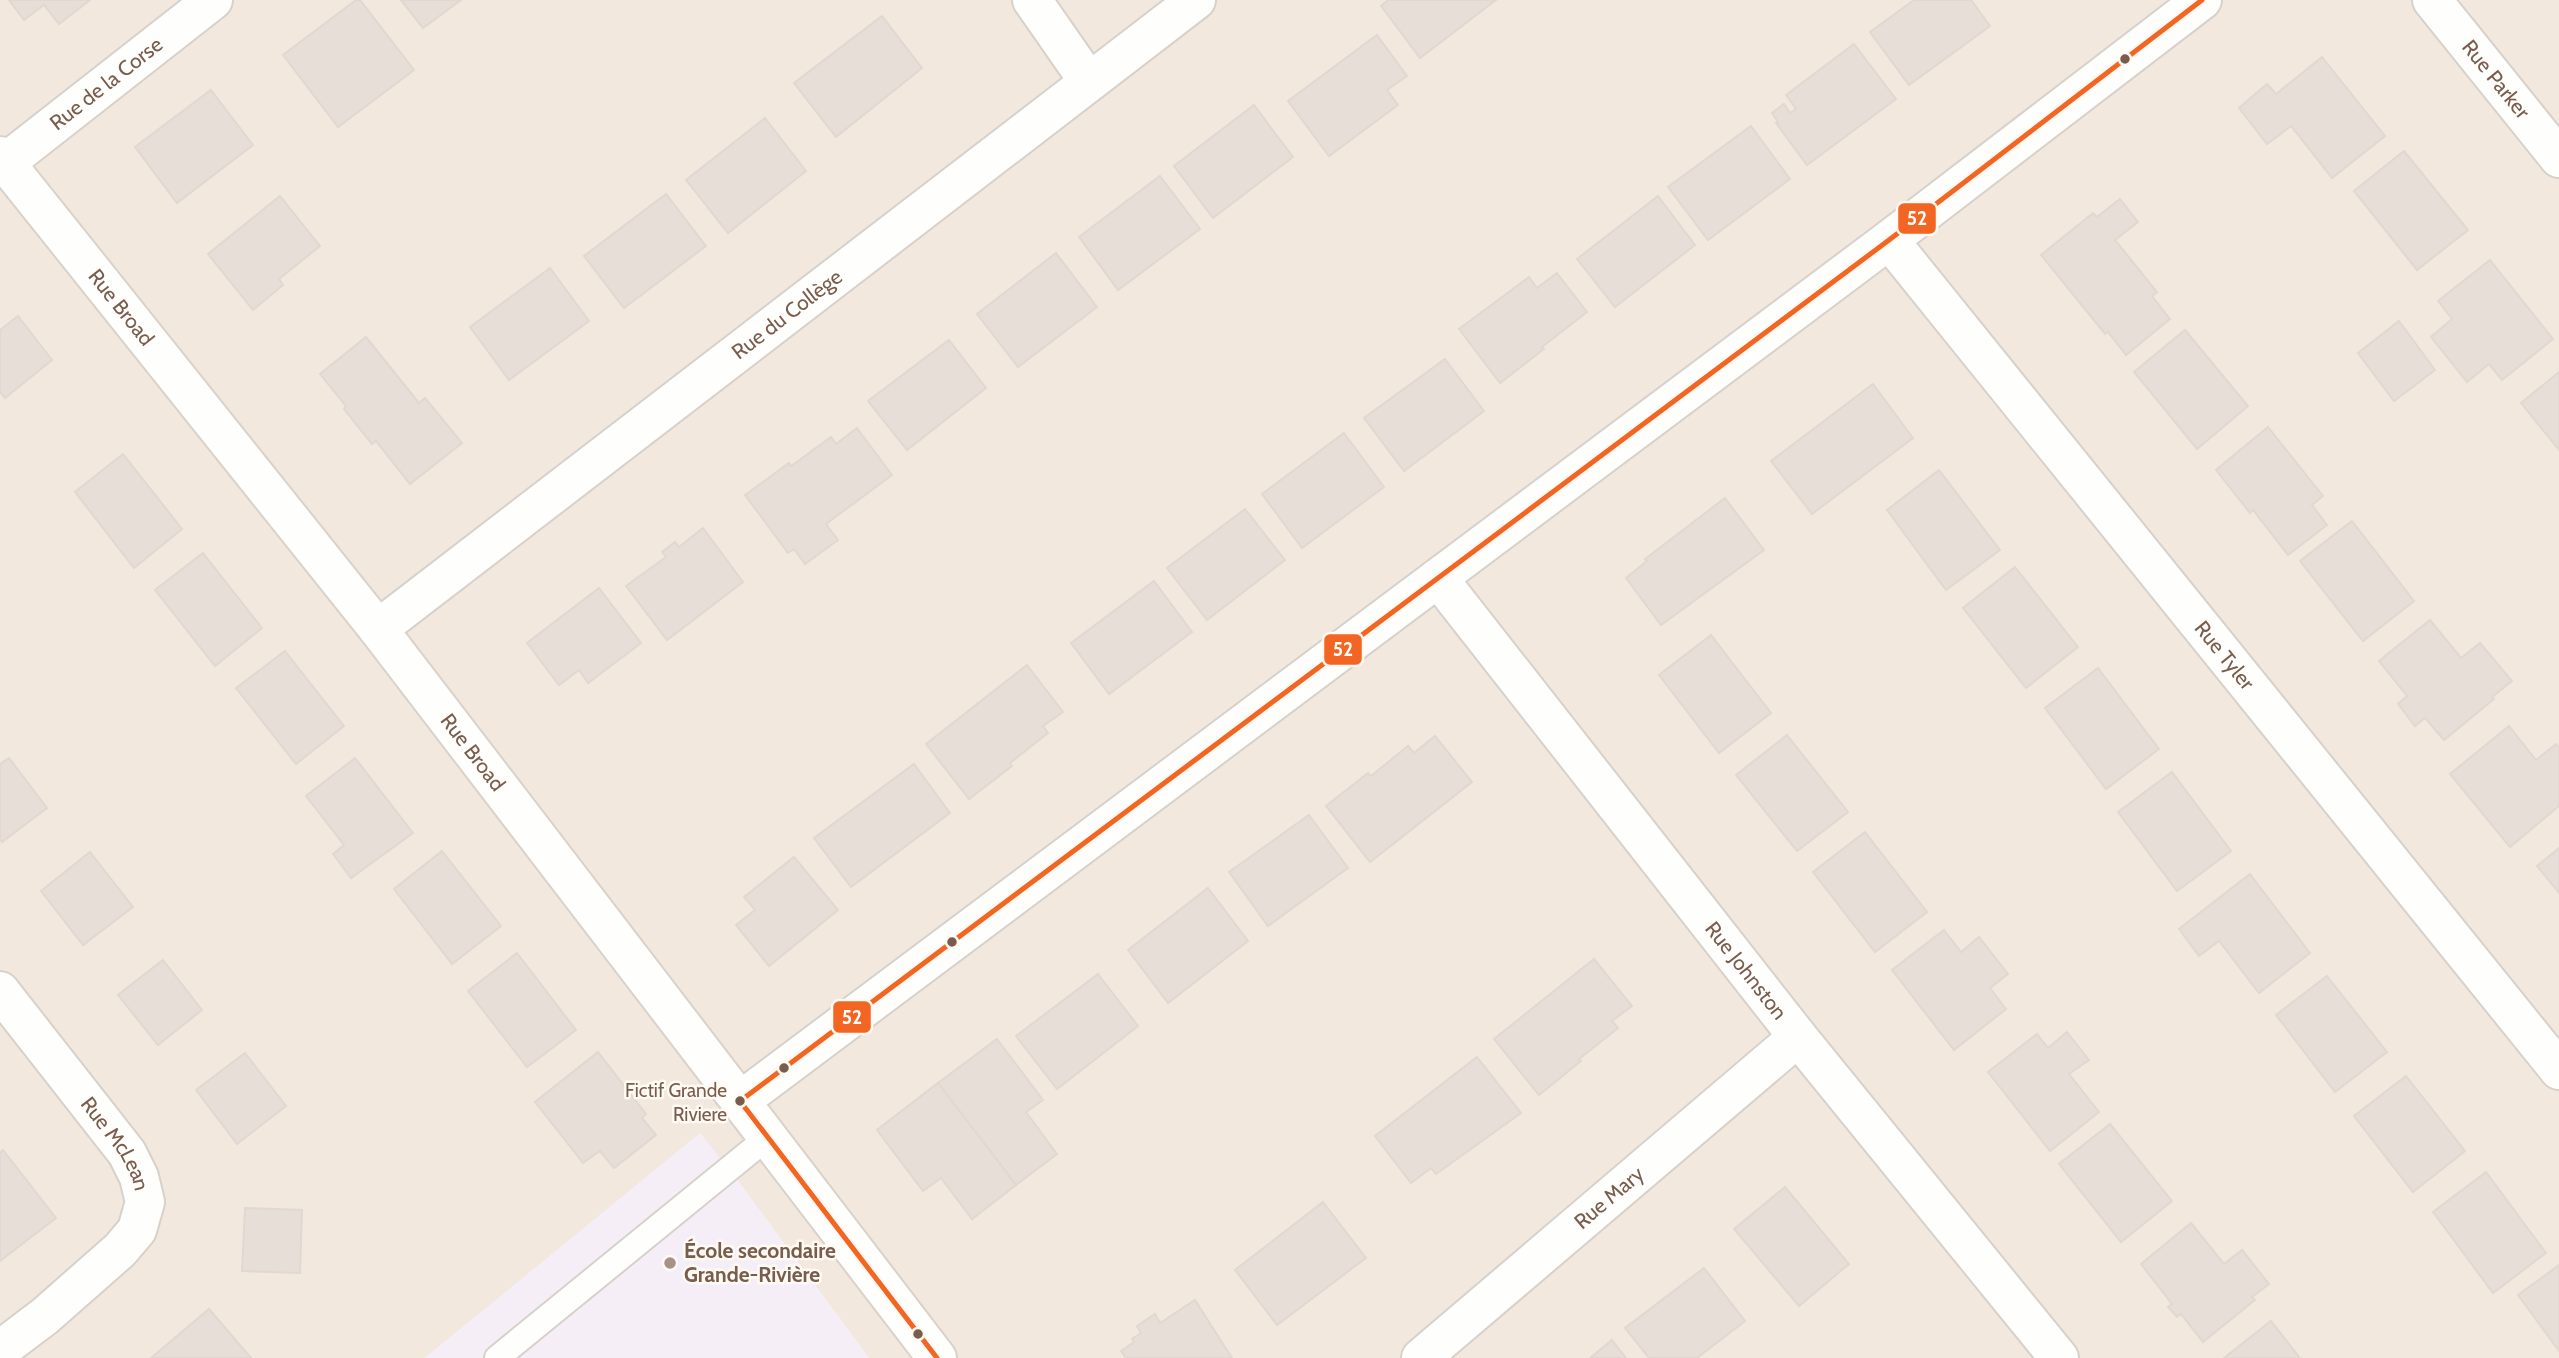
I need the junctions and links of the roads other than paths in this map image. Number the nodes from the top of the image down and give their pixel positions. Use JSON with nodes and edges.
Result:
{"nodes":[{"id":1,"x":213,"y":0,"type":"edge"},
{"id":2,"x":1032,"y":0,"type":"edge"},
{"id":3,"x":1196,"y":0,"type":"edge"},
{"id":4,"x":2202,"y":0,"type":"edge"},
{"id":5,"x":2432,"y":0,"type":"edge"},
{"id":6,"x":1089,"y":82,"type":"junction"},
{"id":7,"x":2559,"y":158,"type":"edge"},
{"id":8,"x":2,"y":162,"type":"edge"},
{"id":9,"x":1889,"y":240,"type":"junction"},
{"id":10,"x":1438,"y":578,"type":"junction"},
{"id":11,"x":378,"y":629,"type":"junction"},
{"id":12,"x":0,"y":990,"type":"edge"},
{"id":13,"x":1798,"y":1038,"type":"junction"},
{"id":14,"x":2559,"y":1070,"type":"edge"},
{"id":15,"x":740,"y":1101,"type":"junction"},
{"id":16,"x":768,"y":1138,"type":"junction"},
{"id":17,"x":0,"y":1350,"type":"edge"},
{"id":18,"x":501,"y":1357,"type":"edge"},
{"id":19,"x":937,"y":1358,"type":"edge"},
{"id":20,"x":1421,"y":1358,"type":"edge"},
{"id":21,"x":2059,"y":1358,"type":"edge"}],
"edges":[{"from":1,"to":8,"type":"street","name":"Rue de la Corse"},
{"from":2,"to":6,"type":"street"},
{"from":3,"to":6,"type":"street","name":"Rue du Collège"},
{"from":4,"to":9,"type":"street"},
{"from":5,"to":7,"type":"street","name":"Rue Parker"},
{"from":6,"to":11,"type":"street","name":"Rue du Collège"},
{"from":8,"to":11,"type":"street","name":"Rue Broad"},
{"from":9,"to":10,"type":"street"},
{"from":9,"to":14,"type":"street","name":"Rue Tyler"},
{"from":10,"to":13,"type":"street","name":"Rue Johnston"},
{"from":10,"to":15,"type":"street"},
{"from":11,"to":15,"type":"street","name":"Rue Broad"},
{"from":12,"to":17,"type":"street","name":"Rue McLean"},
{"from":13,"to":20,"type":"street","name":"Rue Mary"},
{"from":13,"to":21,"type":"street","name":"Rue Johnston"},
{"from":15,"to":16,"type":"street","name":"Rue Broad"},
{"from":16,"to":18,"type":"lane"},
{"from":16,"to":19,"type":"street","name":"Rue Broad"}]}
